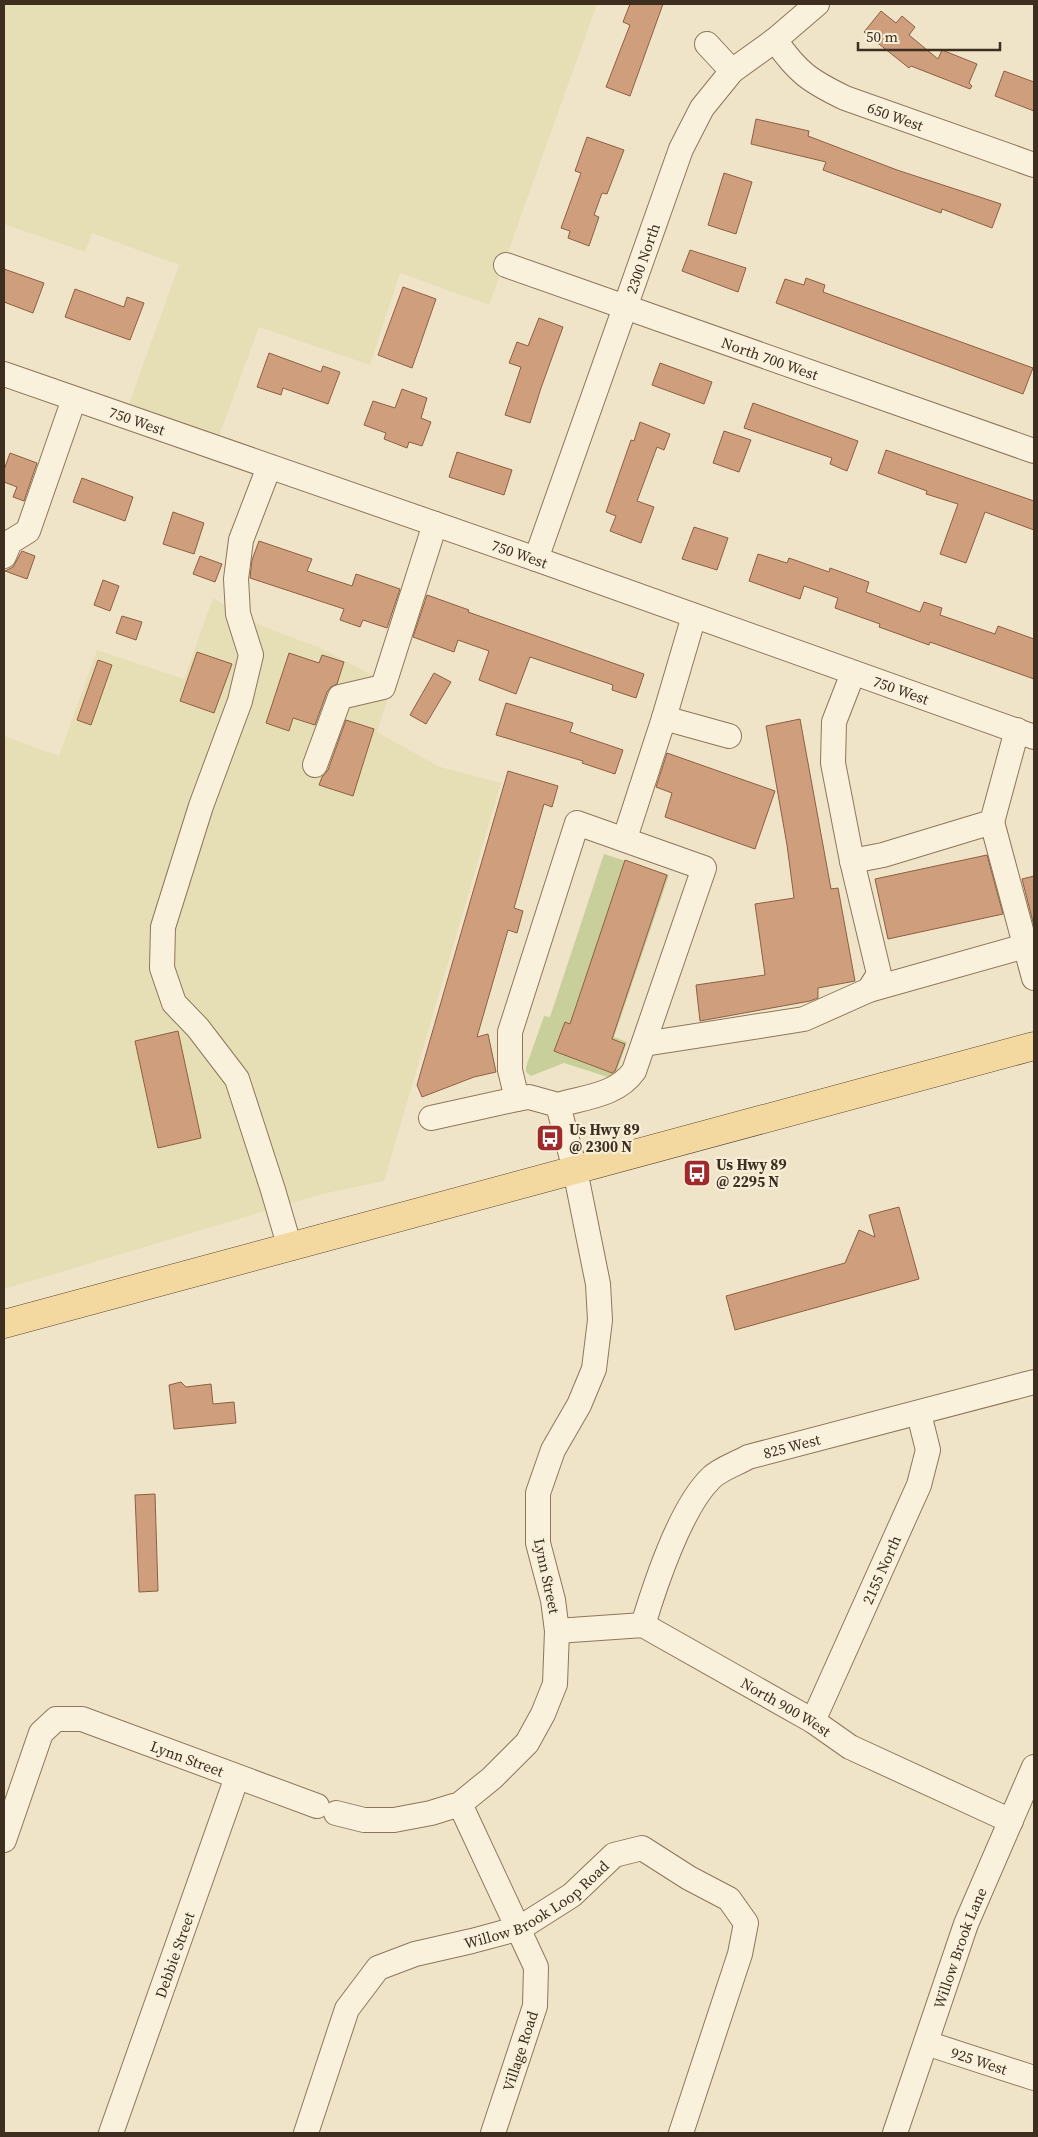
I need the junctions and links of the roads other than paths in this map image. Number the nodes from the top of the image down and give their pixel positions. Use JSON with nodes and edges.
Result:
{"nodes":[{"id":1,"x":817,"y":4,"type":"edge"},
{"id":2,"x":775,"y":40,"type":"junction"},
{"id":3,"x":707,"y":44,"type":"dead end"},
{"id":4,"x":732,"y":71,"type":"junction"},
{"id":5,"x":1034,"y":165,"type":"edge"},
{"id":6,"x":506,"y":265,"type":"dead end"},
{"id":7,"x":626,"y":307,"type":"junction"},
{"id":8,"x":4,"y":374,"type":"edge"},
{"id":9,"x":74,"y":398,"type":"junction"},
{"id":10,"x":1034,"y":451,"type":"edge"},
{"id":11,"x":269,"y":466,"type":"junction"},
{"id":12,"x":434,"y":524,"type":"junction"},
{"id":13,"x":4,"y":556,"type":"edge"},
{"id":14,"x":536,"y":559,"type":"junction"},
{"id":15,"x":694,"y":616,"type":"junction"},
{"id":16,"x":853,"y":673,"type":"junction"},
{"id":17,"x":664,"y":718,"type":"junction"},
{"id":18,"x":1026,"y":734,"type":"edge"},
{"id":19,"x":729,"y":736,"type":"dead end"},
{"id":20,"x":315,"y":765,"type":"dead end"},
{"id":21,"x":992,"y":822,"type":"junction"},
{"id":22,"x":624,"y":838,"type":"junction"},
{"id":23,"x":852,"y":861,"type":"junction"},
{"id":24,"x":1025,"y":946,"type":"junction"},
{"id":25,"x":1034,"y":978,"type":"edge"},
{"id":26,"x":870,"y":990,"type":"junction"},
{"id":27,"x":644,"y":1044,"type":"junction"},
{"id":28,"x":1034,"y":1046,"type":"edge"},
{"id":29,"x":517,"y":1099,"type":"junction"},
{"id":30,"x":558,"y":1105,"type":"junction"},
{"id":31,"x":431,"y":1118,"type":"dead end"},
{"id":32,"x":574,"y":1170,"type":"junction"},
{"id":33,"x":290,"y":1248,"type":"junction"},
{"id":34,"x":4,"y":1324,"type":"edge"},
{"id":35,"x":1034,"y":1382,"type":"edge"},
{"id":36,"x":919,"y":1414,"type":"junction"},
{"id":37,"x":643,"y":1625,"type":"junction"},
{"id":38,"x":557,"y":1630,"type":"junction"},
{"id":39,"x":813,"y":1721,"type":"junction"},
{"id":40,"x":1034,"y":1767,"type":"edge"},
{"id":41,"x":237,"y":1777,"type":"junction"},
{"id":42,"x":460,"y":1804,"type":"junction"},
{"id":43,"x":1010,"y":1820,"type":"junction"},
{"id":44,"x":4,"y":1840,"type":"edge"},
{"id":45,"x":520,"y":1928,"type":"junction"},
{"id":46,"x":926,"y":2043,"type":"junction"},
{"id":47,"x":1034,"y":2078,"type":"edge"},
{"id":48,"x":111,"y":2133,"type":"edge"},
{"id":49,"x":306,"y":2133,"type":"edge"},
{"id":50,"x":493,"y":2133,"type":"edge"},
{"id":51,"x":681,"y":2133,"type":"edge"},
{"id":52,"x":895,"y":2133,"type":"edge"}],
"edges":[{"from":1,"to":2,"type":"street","name":"2300 North"},
{"from":2,"to":4,"type":"street","name":"2300 North"},
{"from":2,"to":5,"type":"street","name":"650 West"},
{"from":3,"to":4,"type":"street"},
{"from":4,"to":7,"type":"street","name":"2300 North"},
{"from":6,"to":7,"type":"street","name":"North 700 West"},
{"from":7,"to":10,"type":"street","name":"North 700 West"},
{"from":7,"to":14,"type":"street","name":"2300 North"},
{"from":8,"to":9,"type":"street","name":"750 West"},
{"from":9,"to":11,"type":"street","name":"750 West"},
{"from":9,"to":13,"type":"street"},
{"from":11,"to":12,"type":"street","name":"750 West"},
{"from":11,"to":33,"type":"street"},
{"from":12,"to":14,"type":"street","name":"750 West"},
{"from":12,"to":20,"type":"street"},
{"from":14,"to":15,"type":"street","name":"750 West"},
{"from":15,"to":16,"type":"street","name":"750 West"},
{"from":15,"to":17,"type":"street"},
{"from":16,"to":18,"type":"street","name":"750 West"},
{"from":16,"to":23,"type":"street"},
{"from":17,"to":19,"type":"street"},
{"from":17,"to":22,"type":"street"},
{"from":18,"to":21,"type":"street"},
{"from":21,"to":23,"type":"street"},
{"from":21,"to":24,"type":"street"},
{"from":22,"to":27,"type":"street"},
{"from":22,"to":29,"type":"street"},
{"from":23,"to":26,"type":"street"},
{"from":24,"to":25,"type":"street"},
{"from":24,"to":26,"type":"street"},
{"from":26,"to":27,"type":"street"},
{"from":27,"to":30,"type":"street"},
{"from":28,"to":32,"type":"main road"},
{"from":29,"to":30,"type":"street"},
{"from":29,"to":31,"type":"street"},
{"from":30,"to":32,"type":"street","name":"Lynn Street"},
{"from":32,"to":33,"type":"main road"},
{"from":32,"to":38,"type":"street","name":"Lynn Street"},
{"from":33,"to":34,"type":"main road"},
{"from":35,"to":36,"type":"street","name":"825 West"},
{"from":36,"to":37,"type":"street","name":"825 West"},
{"from":36,"to":39,"type":"street","name":"2155 North"},
{"from":37,"to":38,"type":"street"},
{"from":37,"to":39,"type":"street","name":"North 900 West"},
{"from":38,"to":42,"type":"street","name":"Lynn Street"},
{"from":39,"to":43,"type":"street","name":"North 900 West"},
{"from":40,"to":43,"type":"street","name":"Willow Brook Lane"},
{"from":41,"to":42,"type":"street","name":"Lynn Street"},
{"from":41,"to":44,"type":"street","name":"Lynn Street"},
{"from":41,"to":48,"type":"street","name":"Debbie Street"},
{"from":42,"to":45,"type":"street","name":"Village Road"},
{"from":43,"to":46,"type":"street","name":"Willow Brook Lane"},
{"from":45,"to":49,"type":"street","name":"Willow Brook Loop Road"},
{"from":45,"to":50,"type":"street","name":"Village Road"},
{"from":45,"to":51,"type":"street","name":"Willow Brook Loop Road"},
{"from":46,"to":47,"type":"street","name":"925 West"},
{"from":46,"to":52,"type":"street","name":"Willow Brook Lane"}]}
